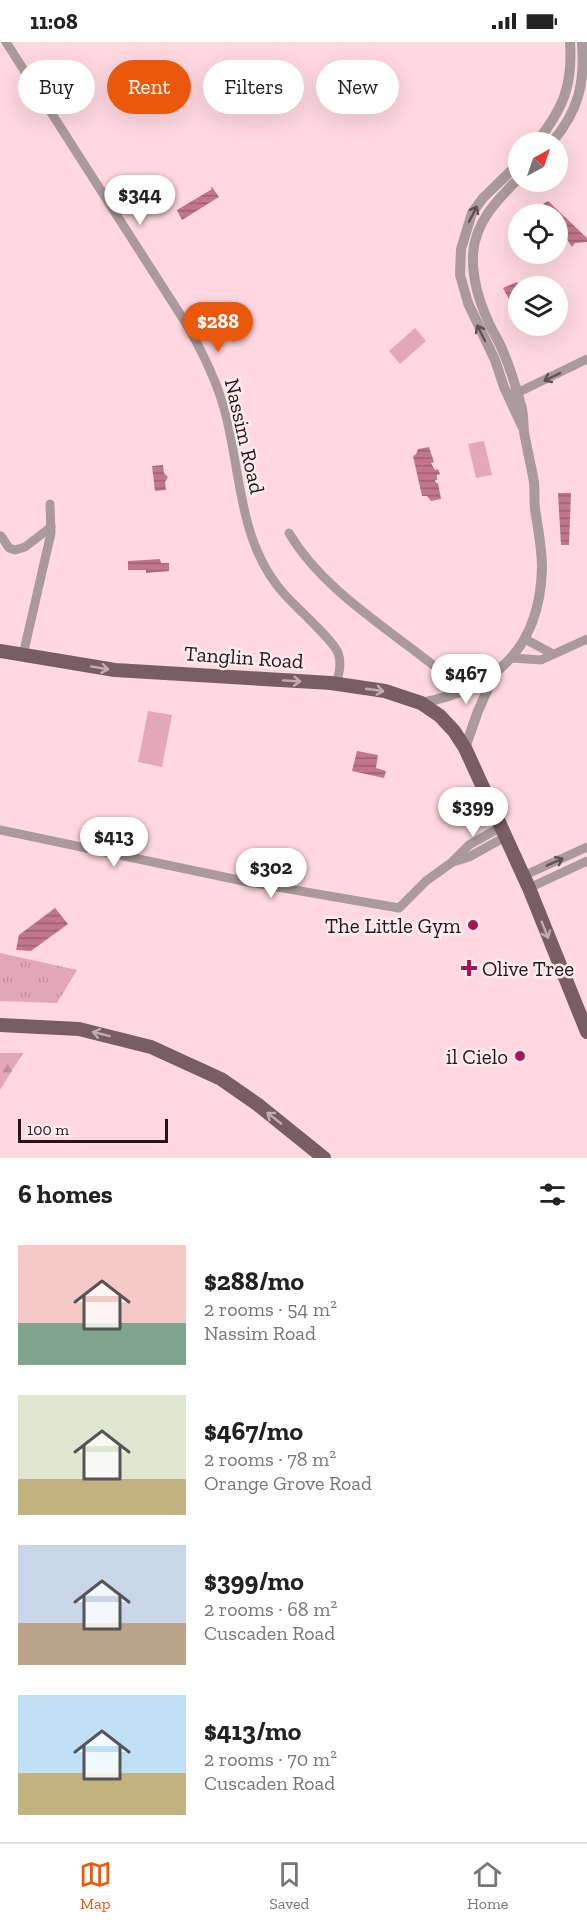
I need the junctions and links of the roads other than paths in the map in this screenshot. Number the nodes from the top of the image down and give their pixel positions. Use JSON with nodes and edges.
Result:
{"nodes":[{"id":1,"x":6,"y":42,"type":"edge"},
{"id":2,"x":570,"y":42,"type":"edge"},
{"id":3,"x":582,"y":42,"type":"edge"},
{"id":4,"x":544,"y":132,"type":"edge"},
{"id":5,"x":559,"y":132,"type":"edge"},
{"id":6,"x":508,"y":178,"type":"edge"},
{"id":7,"x":508,"y":184,"type":"edge"},
{"id":8,"x":500,"y":189,"type":"junction"},
{"id":9,"x":587,"y":359,"type":"edge"},
{"id":10,"x":504,"y":387,"type":"junction"},
{"id":11,"x":517,"y":393,"type":"junction"},
{"id":12,"x":524,"y":429,"type":"junction"},
{"id":13,"x":50,"y":504,"type":"dead end"},
{"id":14,"x":51,"y":527,"type":"junction"},
{"id":15,"x":289,"y":533,"type":"dead end"},
{"id":16,"x":1,"y":536,"type":"edge"},
{"id":17,"x":525,"y":639,"type":"junction"},
{"id":18,"x":587,"y":639,"type":"edge"},
{"id":19,"x":0,"y":651,"type":"edge"},
{"id":20,"x":553,"y":654,"type":"junction"},
{"id":21,"x":23,"y":655,"type":"junction"},
{"id":22,"x":512,"y":658,"type":"junction"},
{"id":23,"x":495,"y":673,"type":"junction"},
{"id":24,"x":336,"y":684,"type":"junction"},
{"id":25,"x":464,"y":691,"type":"junction"},
{"id":26,"x":421,"y":703,"type":"junction"},
{"id":27,"x":465,"y":748,"type":"junction"},
{"id":28,"x":0,"y":830,"type":"edge"},
{"id":29,"x":503,"y":832,"type":"junction"},
{"id":30,"x":587,"y":847,"type":"edge"},
{"id":31,"x":587,"y":861,"type":"edge"},
{"id":32,"x":526,"y":882,"type":"junction"},
{"id":33,"x":0,"y":1025,"type":"edge"},
{"id":34,"x":587,"y":1032,"type":"edge"},
{"id":35,"x":324,"y":1158,"type":"edge"}],
"edges":[{"from":1,"to":24,"type":"street","name":"Nassim Road"},
{"from":2,"to":4,"type":"street"},
{"from":3,"to":5,"type":"street"},
{"from":6,"to":8,"type":"street"},
{"from":7,"to":8,"type":"street"},
{"from":10,"to":8,"type":"street","one_way":true},
{"from":8,"to":11,"type":"street"},
{"from":9,"to":11,"type":"street","one_way":true},
{"from":10,"to":11,"type":"street"},
{"from":10,"to":12,"type":"street"},
{"from":11,"to":12,"type":"street"},
{"from":12,"to":17,"type":"street"},
{"from":13,"to":14,"type":"street"},
{"from":14,"to":16,"type":"street"},
{"from":14,"to":21,"type":"street"},
{"from":15,"to":25,"type":"street"},
{"from":17,"to":20,"type":"street"},
{"from":17,"to":22,"type":"street"},
{"from":18,"to":20,"type":"street"},
{"from":19,"to":21,"type":"main road","name":"Tanglin Road"},
{"from":20,"to":22,"type":"street"},
{"from":21,"to":24,"type":"main road","name":"Tanglin Road","one_way":true},
{"from":22,"to":23,"type":"street"},
{"from":23,"to":25,"type":"street"},
{"from":23,"to":27,"type":"street"},
{"from":24,"to":26,"type":"main road","name":"Tanglin Road","one_way":true},
{"from":25,"to":26,"type":"street"},
{"from":26,"to":27,"type":"main road","name":"Tanglin Road"},
{"from":27,"to":29,"type":"main road","name":"Tanglin Road"},
{"from":28,"to":29,"type":"street"},
{"from":29,"to":32,"type":"main road","name":"Tanglin Road"},
{"from":32,"to":30,"type":"street","one_way":true},
{"from":31,"to":32,"type":"street"},
{"from":32,"to":34,"type":"main road","name":"Tanglin Road","one_way":true},
{"from":35,"to":33,"type":"main road","one_way":true}]}
